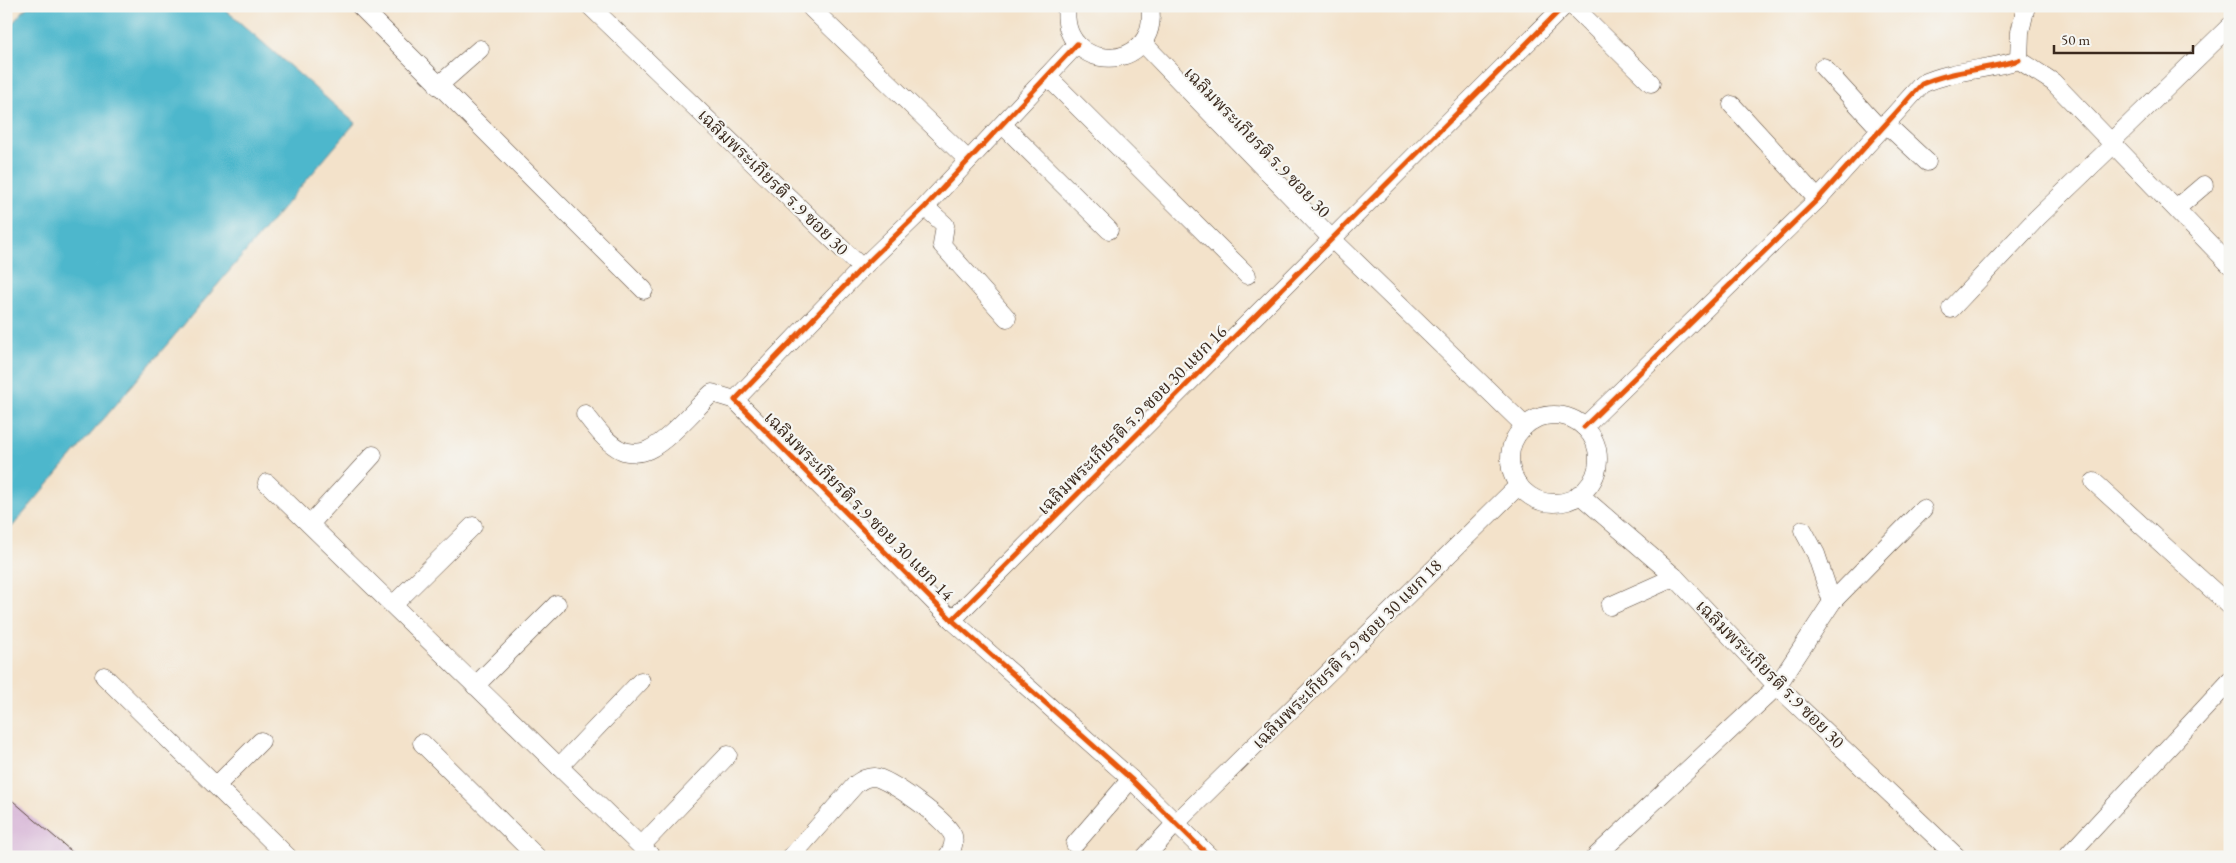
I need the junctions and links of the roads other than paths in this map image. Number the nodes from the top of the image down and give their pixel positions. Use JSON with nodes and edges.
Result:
{"nodes":[{"id":1,"x":360,"y":6,"type":"edge"},
{"id":2,"x":590,"y":6,"type":"edge"},
{"id":3,"x":1067,"y":6,"type":"edge"},
{"id":4,"x":1150,"y":6,"type":"edge"},
{"id":5,"x":1564,"y":6,"type":"edge"},
{"id":6,"x":1573,"y":6,"type":"edge"},
{"id":7,"x":2026,"y":6,"type":"edge"},
{"id":8,"x":812,"y":9,"type":"dead end"},
{"id":9,"x":2230,"y":26,"type":"edge"},
{"id":10,"x":1142,"y":43,"type":"junction"},
{"id":11,"x":1076,"y":44,"type":"junction"},
{"id":12,"x":480,"y":49,"type":"dead end"},
{"id":13,"x":2019,"y":60,"type":"junction"},
{"id":14,"x":1823,"y":67,"type":"dead end"},
{"id":15,"x":1047,"y":76,"type":"junction"},
{"id":16,"x":1651,"y":84,"type":"dead end"},
{"id":17,"x":438,"y":86,"type":"junction"},
{"id":18,"x":1732,"y":105,"type":"dead end"},
{"id":19,"x":1003,"y":125,"type":"junction"},
{"id":20,"x":1883,"y":126,"type":"junction"},
{"id":21,"x":2113,"y":143,"type":"junction"},
{"id":22,"x":968,"y":160,"type":"junction"},
{"id":23,"x":1927,"y":162,"type":"dead end"},
{"id":24,"x":2204,"y":184,"type":"dead end"},
{"id":25,"x":1818,"y":199,"type":"junction"},
{"id":26,"x":924,"y":207,"type":"junction"},
{"id":27,"x":2177,"y":208,"type":"junction"},
{"id":28,"x":1109,"y":230,"type":"dead end"},
{"id":29,"x":1332,"y":239,"type":"junction"},
{"id":30,"x":2228,"y":258,"type":"edge"},
{"id":31,"x":862,"y":268,"type":"junction"},
{"id":32,"x":1248,"y":275,"type":"dead end"},
{"id":33,"x":644,"y":290,"type":"dead end"},
{"id":34,"x":1951,"y":309,"type":"dead end"},
{"id":35,"x":1006,"y":318,"type":"dead end"},
{"id":36,"x":735,"y":400,"type":"junction"},
{"id":37,"x":585,"y":414,"type":"dead end"},
{"id":38,"x":1525,"y":426,"type":"junction"},
{"id":39,"x":1584,"y":427,"type":"junction"},
{"id":40,"x":373,"y":455,"type":"dead end"},
{"id":41,"x":2094,"y":482,"type":"dead end"},
{"id":42,"x":267,"y":483,"type":"dead end"},
{"id":43,"x":1519,"y":485,"type":"junction"},
{"id":44,"x":1579,"y":494,"type":"junction"},
{"id":45,"x":1923,"y":508,"type":"dead end"},
{"id":46,"x":310,"y":524,"type":"junction"},
{"id":47,"x":473,"y":526,"type":"dead end"},
{"id":48,"x":1803,"y":530,"type":"dead end"},
{"id":49,"x":1676,"y":577,"type":"junction"},
{"id":50,"x":1832,"y":602,"type":"junction"},
{"id":51,"x":557,"y":604,"type":"dead end"},
{"id":52,"x":393,"y":605,"type":"junction"},
{"id":53,"x":1610,"y":606,"type":"dead end"},
{"id":54,"x":2230,"y":606,"type":"edge"},
{"id":55,"x":952,"y":620,"type":"junction"},
{"id":56,"x":104,"y":676,"type":"dead end"},
{"id":57,"x":642,"y":681,"type":"dead end"},
{"id":58,"x":2230,"y":681,"type":"edge"},
{"id":59,"x":476,"y":686,"type":"junction"},
{"id":60,"x":1777,"y":686,"type":"junction"},
{"id":61,"x":261,"y":741,"type":"dead end"},
{"id":62,"x":422,"y":743,"type":"dead end"},
{"id":63,"x":728,"y":755,"type":"dead end"},
{"id":64,"x":559,"y":767,"type":"junction"},
{"id":65,"x":1131,"y":779,"type":"junction"},
{"id":66,"x":216,"y":786,"type":"junction"},
{"id":67,"x":1176,"y":823,"type":"junction"},
{"id":68,"x":1075,"y":844,"type":"dead end"},
{"id":69,"x":647,"y":852,"type":"edge"},
{"id":70,"x":288,"y":857,"type":"edge"},
{"id":71,"x":538,"y":857,"type":"edge"},
{"id":72,"x":791,"y":857,"type":"edge"},
{"id":73,"x":947,"y":857,"type":"edge"},
{"id":74,"x":1145,"y":857,"type":"edge"},
{"id":75,"x":1210,"y":857,"type":"edge"},
{"id":76,"x":1595,"y":857,"type":"edge"},
{"id":77,"x":1957,"y":857,"type":"edge"},
{"id":78,"x":2066,"y":857,"type":"edge"}],
"edges":[{"from":1,"to":17,"type":"street"},
{"from":2,"to":31,"type":"street","name":"เฉลิมพระเกียรติ ร.9 ซอย 30"},
{"from":3,"to":11,"type":"street"},
{"from":4,"to":10,"type":"street"},
{"from":5,"to":29,"type":"street","name":"เฉลิมพระเกียรติ ร.9 ซอย 30 แยก 16"},
{"from":6,"to":16,"type":"street"},
{"from":7,"to":13,"type":"street"},
{"from":8,"to":22,"type":"street"},
{"from":9,"to":21,"type":"street"},
{"from":10,"to":11,"type":"street"},
{"from":10,"to":29,"type":"street","name":"เฉลิมพระเกียรติ ร.9 ซอย 30"},
{"from":11,"to":15,"type":"street","name":"เฉลิมพระเกียรติ ร.9 ซอย 30"},
{"from":12,"to":17,"type":"street"},
{"from":13,"to":20,"type":"street"},
{"from":13,"to":21,"type":"street"},
{"from":14,"to":20,"type":"street"},
{"from":15,"to":19,"type":"street","name":"เฉลิมพระเกียรติ ร.9 ซอย 30"},
{"from":15,"to":32,"type":"street"},
{"from":17,"to":33,"type":"street"},
{"from":18,"to":25,"type":"street"},
{"from":19,"to":22,"type":"street","name":"เฉลิมพระเกียรติ ร.9 ซอย 30"},
{"from":19,"to":28,"type":"street"},
{"from":20,"to":23,"type":"street"},
{"from":20,"to":25,"type":"street"},
{"from":21,"to":27,"type":"street"},
{"from":21,"to":34,"type":"street"},
{"from":22,"to":26,"type":"street","name":"เฉลิมพระเกียรติ ร.9 ซอย 30"},
{"from":24,"to":27,"type":"street"},
{"from":25,"to":39,"type":"street"},
{"from":26,"to":31,"type":"street","name":"เฉลิมพระเกียรติ ร.9 ซอย 30"},
{"from":26,"to":35,"type":"street"},
{"from":27,"to":30,"type":"street"},
{"from":29,"to":38,"type":"street","name":"เฉลิมพระเกียรติ ร.9 ซอย 30"},
{"from":29,"to":55,"type":"street","name":"เฉลิมพระเกียรติ ร.9 ซอย 30 แยก 16"},
{"from":31,"to":36,"type":"street"},
{"from":36,"to":37,"type":"street"},
{"from":36,"to":55,"type":"street","name":"เฉลิมพระเกียรติ ร.9 ซอย 30 แยก 14"},
{"from":38,"to":39,"type":"street"},
{"from":38,"to":43,"type":"street"},
{"from":39,"to":44,"type":"street"},
{"from":40,"to":46,"type":"street"},
{"from":41,"to":54,"type":"street"},
{"from":42,"to":46,"type":"street"},
{"from":43,"to":44,"type":"street"},
{"from":43,"to":67,"type":"street","name":"เฉลิมพระเกียรติ ร.9 ซอย 30 แยก 18"},
{"from":44,"to":49,"type":"street","name":"เฉลิมพระเกียรติ ร.9 ซอย 30"},
{"from":45,"to":50,"type":"street"},
{"from":46,"to":52,"type":"street"},
{"from":47,"to":52,"type":"street"},
{"from":48,"to":50,"type":"street"},
{"from":49,"to":53,"type":"street"},
{"from":49,"to":60,"type":"street","name":"เฉลิมพระเกียรติ ร.9 ซอย 30"},
{"from":50,"to":60,"type":"street"},
{"from":51,"to":59,"type":"street"},
{"from":52,"to":59,"type":"street"},
{"from":55,"to":65,"type":"street","name":"เฉลิมพระเกียรติ ร.9 ซอย 30 แยก 14"},
{"from":56,"to":66,"type":"street"},
{"from":57,"to":64,"type":"street"},
{"from":58,"to":78,"type":"street"},
{"from":59,"to":64,"type":"street"},
{"from":60,"to":76,"type":"street"},
{"from":60,"to":77,"type":"street","name":"เฉลิมพระเกียรติ ร.9 ซอย 30"},
{"from":61,"to":66,"type":"street"},
{"from":62,"to":71,"type":"street"},
{"from":63,"to":69,"type":"street"},
{"from":64,"to":69,"type":"street"},
{"from":65,"to":67,"type":"street","name":"เฉลิมพระเกียรติ ร.9 ซอย 30 แยก 14"},
{"from":65,"to":68,"type":"street"},
{"from":66,"to":70,"type":"street"},
{"from":67,"to":74,"type":"street","name":"เฉลิมพระเกียรติ ร.9 ซอย 30 แยก 18"},
{"from":67,"to":75,"type":"street","name":"เฉลิมพระเกียรติ ร.9 ซอย 30 แยก 14"},
{"from":72,"to":73,"type":"street"}]}
